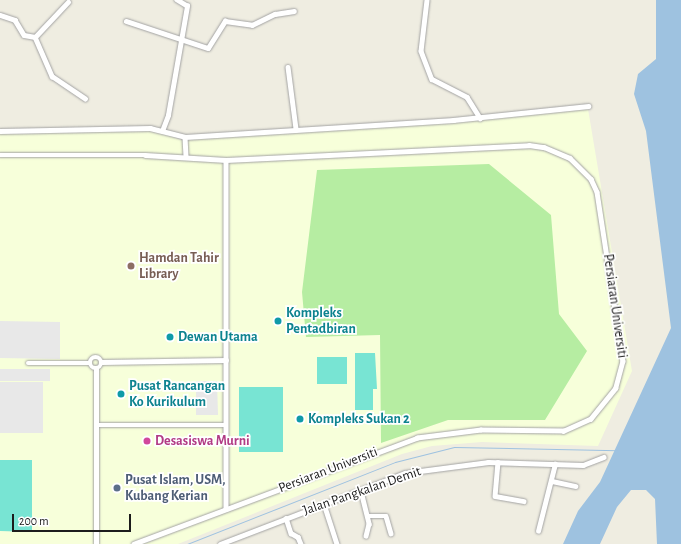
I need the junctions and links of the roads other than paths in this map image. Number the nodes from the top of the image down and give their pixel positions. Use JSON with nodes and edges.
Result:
{"nodes":[{"id":1,"x":177,"y":0,"type":"edge"},
{"id":2,"x":427,"y":0,"type":"edge"},
{"id":3,"x":68,"y":2,"type":"dead end"},
{"id":4,"x":294,"y":11,"type":"dead end"},
{"id":5,"x":0,"y":15,"type":"edge"},
{"id":6,"x":126,"y":22,"type":"dead end"},
{"id":7,"x":35,"y":37,"type":"junction"},
{"id":8,"x":181,"y":38,"type":"junction"},
{"id":9,"x":288,"y":67,"type":"dead end"},
{"id":10,"x":85,"y":98,"type":"dead end"},
{"id":11,"x":588,"y":106,"type":"dead end"},
{"id":12,"x":480,"y":118,"type":"junction"},
{"id":13,"x":296,"y":129,"type":"junction"},
{"id":14,"x":0,"y":131,"type":"edge"},
{"id":15,"x":162,"y":131,"type":"junction"},
{"id":16,"x":185,"y":137,"type":"junction"},
{"id":17,"x":0,"y":155,"type":"edge"},
{"id":18,"x":186,"y":157,"type":"junction"},
{"id":19,"x":226,"y":160,"type":"junction"},
{"id":20,"x":226,"y":360,"type":"junction"},
{"id":21,"x":102,"y":362,"type":"junction"},
{"id":22,"x":28,"y":363,"type":"dead end"},
{"id":23,"x":90,"y":363,"type":"junction"},
{"id":24,"x":96,"y":369,"type":"junction"},
{"id":25,"x":97,"y":425,"type":"junction"},
{"id":26,"x":226,"y":426,"type":"junction"},
{"id":27,"x":604,"y":457,"type":"dead end"},
{"id":28,"x":498,"y":462,"type":"junction"},
{"id":29,"x":555,"y":464,"type":"junction"},
{"id":30,"x":552,"y":481,"type":"junction"},
{"id":31,"x":574,"y":486,"type":"dead end"},
{"id":32,"x":361,"y":491,"type":"junction"},
{"id":33,"x":524,"y":501,"type":"dead end"},
{"id":34,"x":324,"y":504,"type":"junction"},
{"id":35,"x":226,"y":509,"type":"junction"},
{"id":36,"x":367,"y":516,"type":"junction"},
{"id":37,"x":286,"y":518,"type":"junction"},
{"id":38,"x":538,"y":531,"type":"dead end"},
{"id":39,"x":391,"y":533,"type":"dead end"},
{"id":40,"x":366,"y":536,"type":"dead end"},
{"id":41,"x":96,"y":544,"type":"edge"},
{"id":42,"x":134,"y":544,"type":"edge"},
{"id":43,"x":220,"y":544,"type":"edge"},
{"id":44,"x":301,"y":544,"type":"edge"},
{"id":45,"x":337,"y":544,"type":"edge"}],
"edges":[{"from":1,"to":8,"type":"street"},
{"from":2,"to":12,"type":"street"},
{"from":3,"to":7,"type":"street"},
{"from":4,"to":8,"type":"street"},
{"from":5,"to":7,"type":"street"},
{"from":6,"to":8,"type":"street"},
{"from":7,"to":10,"type":"street"},
{"from":8,"to":15,"type":"street"},
{"from":9,"to":13,"type":"street"},
{"from":11,"to":12,"type":"street"},
{"from":12,"to":13,"type":"street"},
{"from":13,"to":16,"type":"street"},
{"from":14,"to":15,"type":"street"},
{"from":15,"to":16,"type":"street"},
{"from":16,"to":18,"type":"street"},
{"from":17,"to":18,"type":"street","name":"Persiaran Universiti"},
{"from":18,"to":19,"type":"street","name":"Persiaran Universiti"},
{"from":19,"to":20,"type":"street"},
{"from":19,"to":35,"type":"street","name":"Persiaran Universiti"},
{"from":20,"to":21,"type":"street"},
{"from":20,"to":26,"type":"street"},
{"from":21,"to":23,"type":"street"},
{"from":21,"to":24,"type":"street"},
{"from":22,"to":23,"type":"street"},
{"from":23,"to":24,"type":"street"},
{"from":24,"to":25,"type":"street"},
{"from":25,"to":26,"type":"street"},
{"from":25,"to":41,"type":"street"},
{"from":26,"to":35,"type":"street"},
{"from":27,"to":29,"type":"street","name":"Jalan Pangkalan Demit"},
{"from":28,"to":29,"type":"street","name":"Jalan Pangkalan Demit"},
{"from":28,"to":32,"type":"street","name":"Jalan Pangkalan Demit"},
{"from":28,"to":33,"type":"street"},
{"from":29,"to":30,"type":"street"},
{"from":30,"to":31,"type":"street"},
{"from":30,"to":38,"type":"street"},
{"from":32,"to":34,"type":"street","name":"Jalan Pangkalan Demit"},
{"from":32,"to":36,"type":"street"},
{"from":34,"to":37,"type":"street","name":"Jalan Pangkalan Demit"},
{"from":34,"to":45,"type":"street"},
{"from":35,"to":42,"type":"street","name":"Persiaran Universiti"},
{"from":36,"to":39,"type":"street"},
{"from":36,"to":40,"type":"street"},
{"from":37,"to":43,"type":"street","name":"Jalan Pangkalan Demit"},
{"from":37,"to":44,"type":"street"}]}
